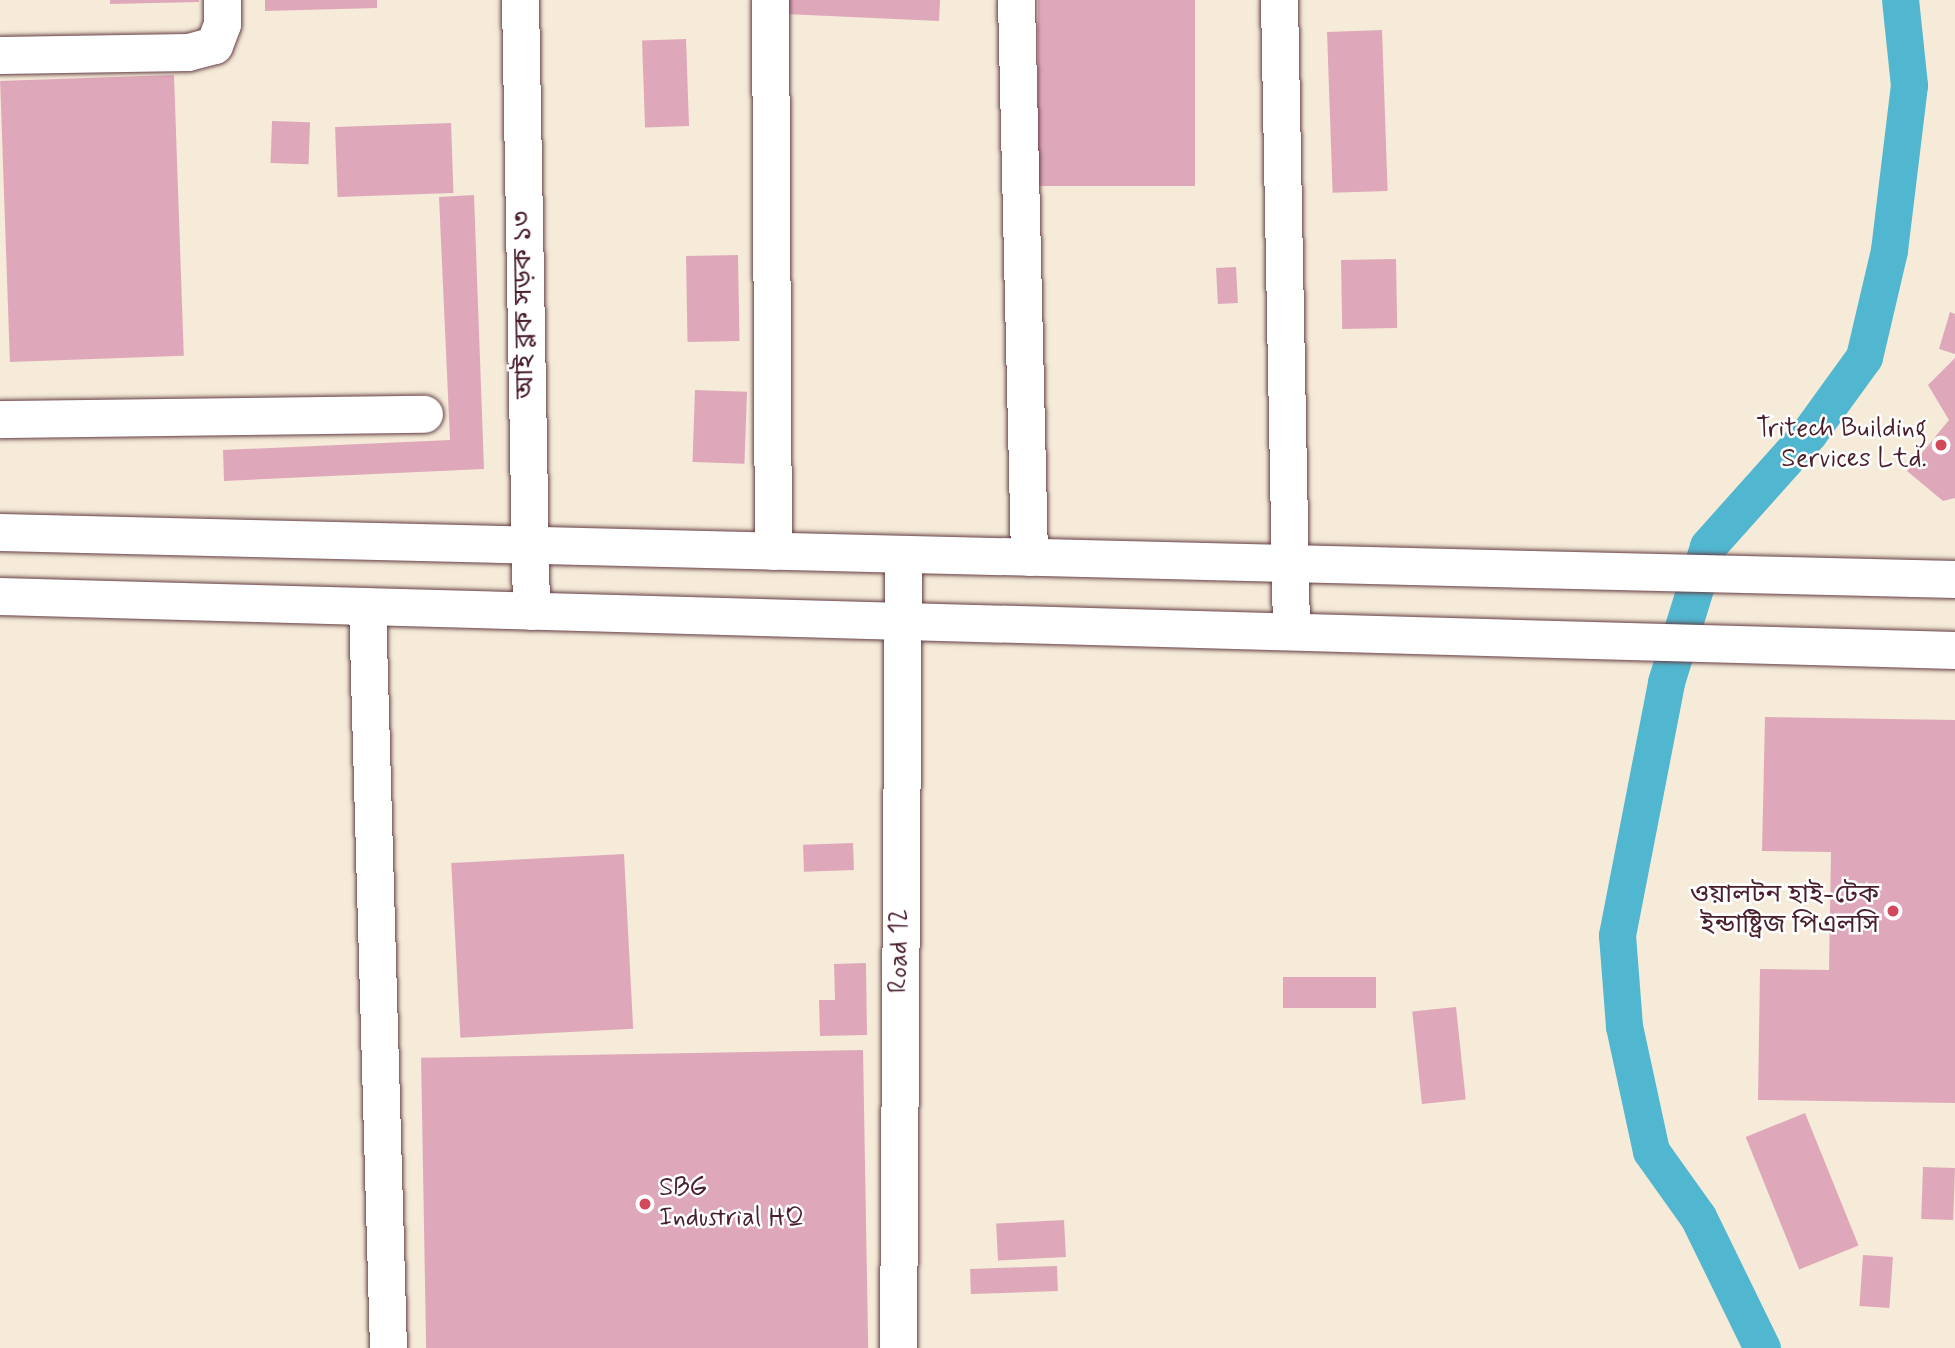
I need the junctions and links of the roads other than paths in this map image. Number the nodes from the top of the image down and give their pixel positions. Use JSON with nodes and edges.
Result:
{"nodes":[{"id":1,"x":222,"y":0,"type":"edge"},
{"id":2,"x":520,"y":0,"type":"edge"},
{"id":3,"x":770,"y":0,"type":"edge"},
{"id":4,"x":1016,"y":0,"type":"edge"},
{"id":5,"x":1279,"y":0,"type":"edge"},
{"id":6,"x":0,"y":55,"type":"edge"},
{"id":7,"x":424,"y":414,"type":"dead end"},
{"id":8,"x":0,"y":419,"type":"edge"},
{"id":9,"x":0,"y":532,"type":"edge"},
{"id":10,"x":529,"y":545,"type":"junction"},
{"id":11,"x":773,"y":551,"type":"junction"},
{"id":12,"x":903,"y":555,"type":"junction"},
{"id":13,"x":1029,"y":557,"type":"junction"},
{"id":14,"x":1288,"y":564,"type":"junction"},
{"id":15,"x":1955,"y":579,"type":"edge"},
{"id":16,"x":0,"y":596,"type":"edge"},
{"id":17,"x":368,"y":606,"type":"junction"},
{"id":18,"x":531,"y":611,"type":"junction"},
{"id":19,"x":903,"y":621,"type":"junction"},
{"id":20,"x":1291,"y":631,"type":"junction"},
{"id":21,"x":1955,"y":650,"type":"edge"},
{"id":22,"x":388,"y":1348,"type":"edge"},
{"id":23,"x":898,"y":1348,"type":"edge"}],
"edges":[{"from":1,"to":6,"type":"street"},
{"from":2,"to":10,"type":"street","name":"আই ব্লক সড়ক ১৩"},
{"from":3,"to":11,"type":"street"},
{"from":4,"to":13,"type":"street"},
{"from":5,"to":14,"type":"street"},
{"from":7,"to":8,"type":"street"},
{"from":9,"to":10,"type":"street"},
{"from":10,"to":11,"type":"street"},
{"from":10,"to":18,"type":"street","name":"আই ব্লক সড়ক ১৩"},
{"from":11,"to":12,"type":"street"},
{"from":12,"to":13,"type":"street"},
{"from":12,"to":19,"type":"street","name":"Road 12"},
{"from":13,"to":14,"type":"street"},
{"from":14,"to":15,"type":"street"},
{"from":14,"to":20,"type":"street"},
{"from":16,"to":17,"type":"street"},
{"from":17,"to":18,"type":"street"},
{"from":17,"to":22,"type":"street"},
{"from":18,"to":19,"type":"street"},
{"from":19,"to":20,"type":"street"},
{"from":19,"to":23,"type":"street","name":"Road 12"},
{"from":20,"to":21,"type":"street"}]}
